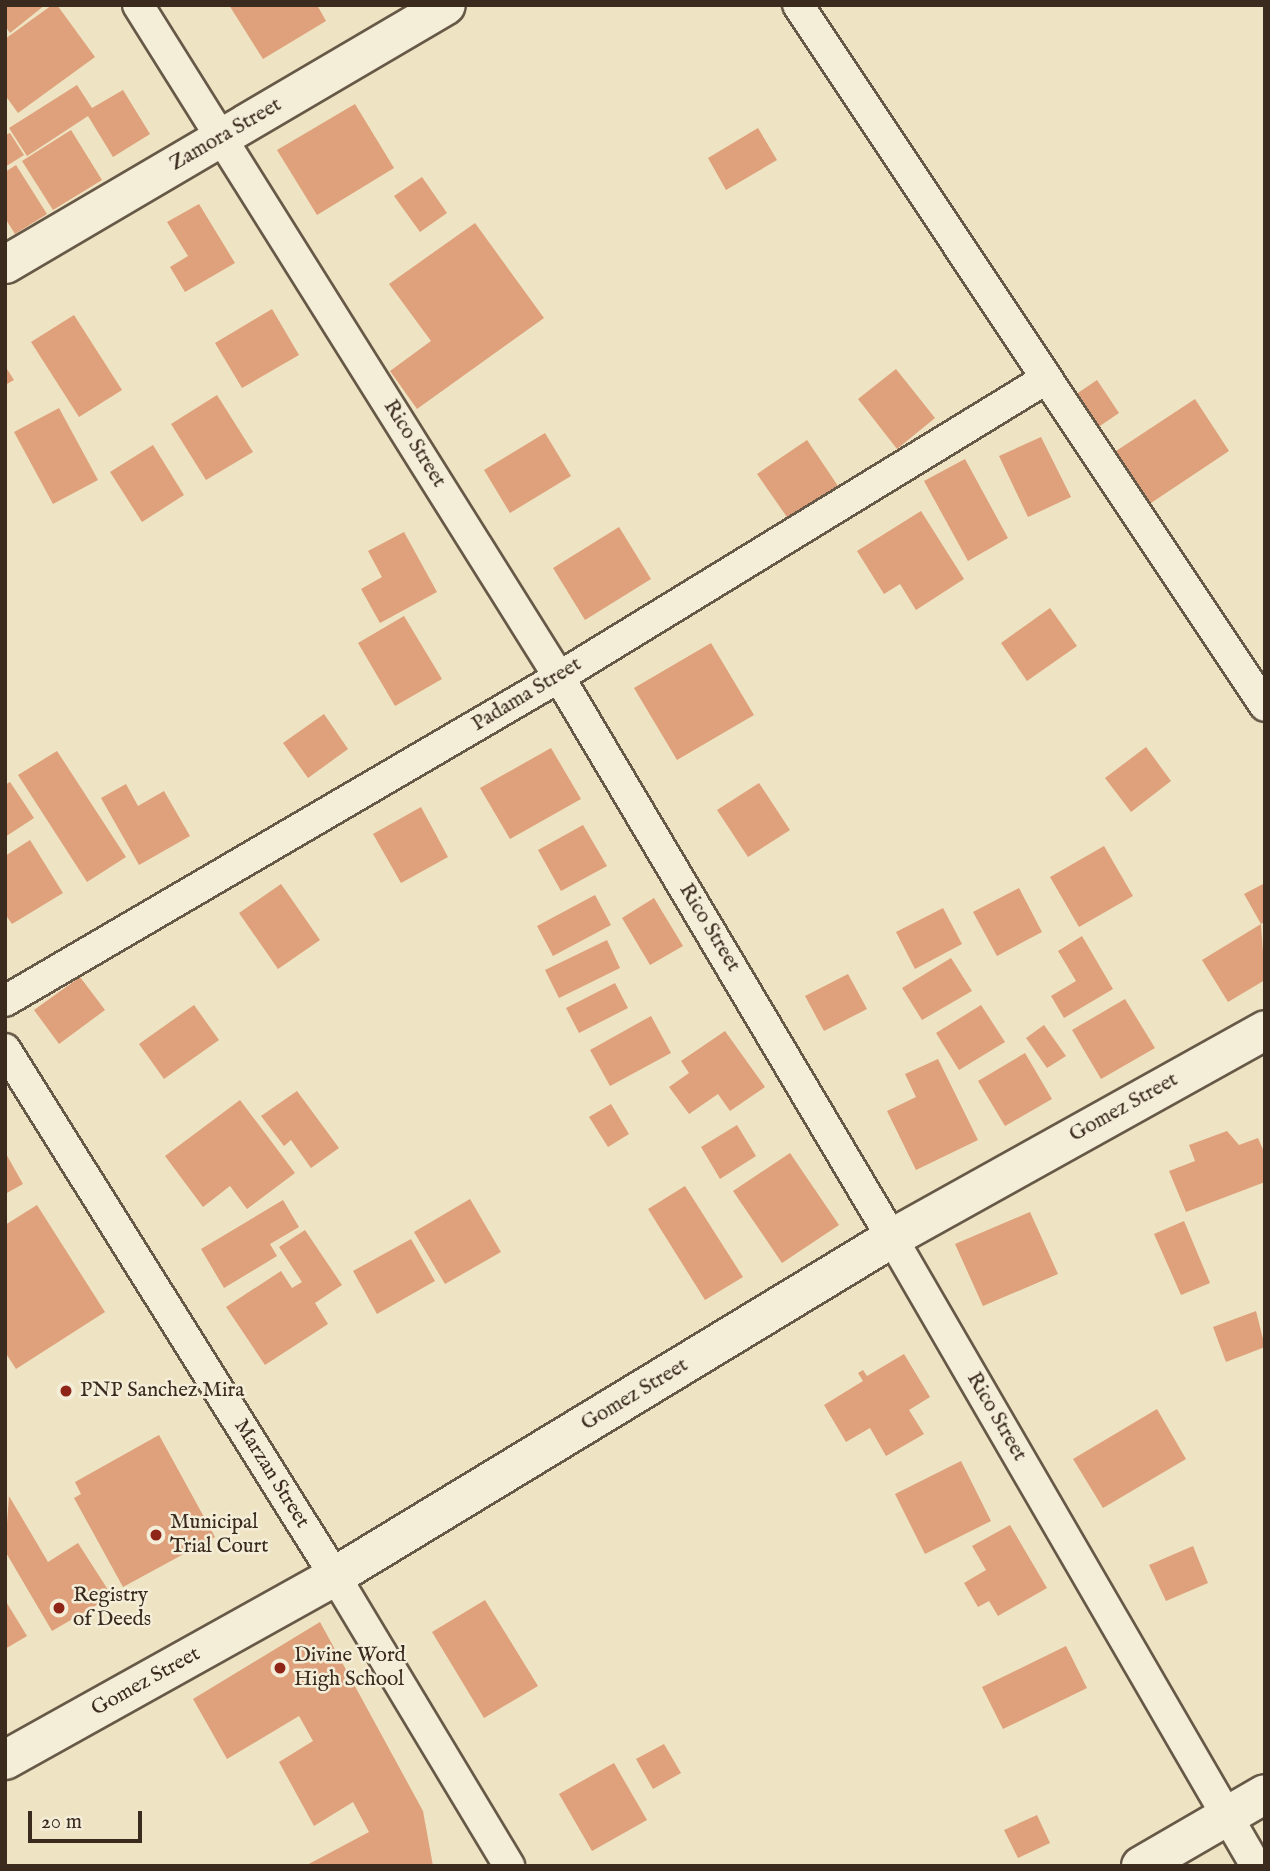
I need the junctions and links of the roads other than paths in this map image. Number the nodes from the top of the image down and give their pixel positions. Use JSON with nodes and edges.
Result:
{"nodes":[{"id":1,"x":138,"y":5,"type":"edge"},
{"id":2,"x":446,"y":5,"type":"edge"},
{"id":3,"x":798,"y":5,"type":"edge"},
{"id":4,"x":223,"y":138,"type":"junction"},
{"id":5,"x":5,"y":264,"type":"edge"},
{"id":6,"x":1045,"y":380,"type":"junction"},
{"id":7,"x":559,"y":677,"type":"junction"},
{"id":8,"x":1265,"y":706,"type":"edge"},
{"id":9,"x":5,"y":1002,"type":"edge"},
{"id":10,"x":1265,"y":1030,"type":"edge"},
{"id":11,"x":5,"y":1049,"type":"edge"},
{"id":12,"x":892,"y":1238,"type":"junction"},
{"id":13,"x":335,"y":1576,"type":"junction"},
{"id":14,"x":5,"y":1760,"type":"edge"},
{"id":15,"x":1265,"y":1794,"type":"edge"},
{"id":16,"x":1228,"y":1815,"type":"junction"},
{"id":17,"x":509,"y":1866,"type":"edge"},
{"id":18,"x":1141,"y":1866,"type":"edge"},
{"id":19,"x":1256,"y":1866,"type":"edge"}],
"edges":[{"from":1,"to":4,"type":"street","name":"Rico Street"},
{"from":2,"to":4,"type":"street","name":"Zamora Street"},
{"from":3,"to":6,"type":"street"},
{"from":4,"to":5,"type":"street","name":"Zamora Street"},
{"from":4,"to":7,"type":"street","name":"Rico Street"},
{"from":6,"to":7,"type":"street","name":"Padama Street"},
{"from":6,"to":8,"type":"street"},
{"from":7,"to":9,"type":"street","name":"Padama Street"},
{"from":7,"to":12,"type":"street","name":"Rico Street"},
{"from":10,"to":12,"type":"main road","name":"Gomez Street"},
{"from":11,"to":13,"type":"street","name":"Marzan Street"},
{"from":12,"to":13,"type":"main road","name":"Gomez Street"},
{"from":12,"to":16,"type":"street","name":"Rico Street"},
{"from":13,"to":14,"type":"main road","name":"Gomez Street"},
{"from":13,"to":17,"type":"street","name":"Marzan Street"},
{"from":15,"to":16,"type":"main road"},
{"from":16,"to":18,"type":"main road"},
{"from":16,"to":19,"type":"street","name":"Rico Street"}]}
